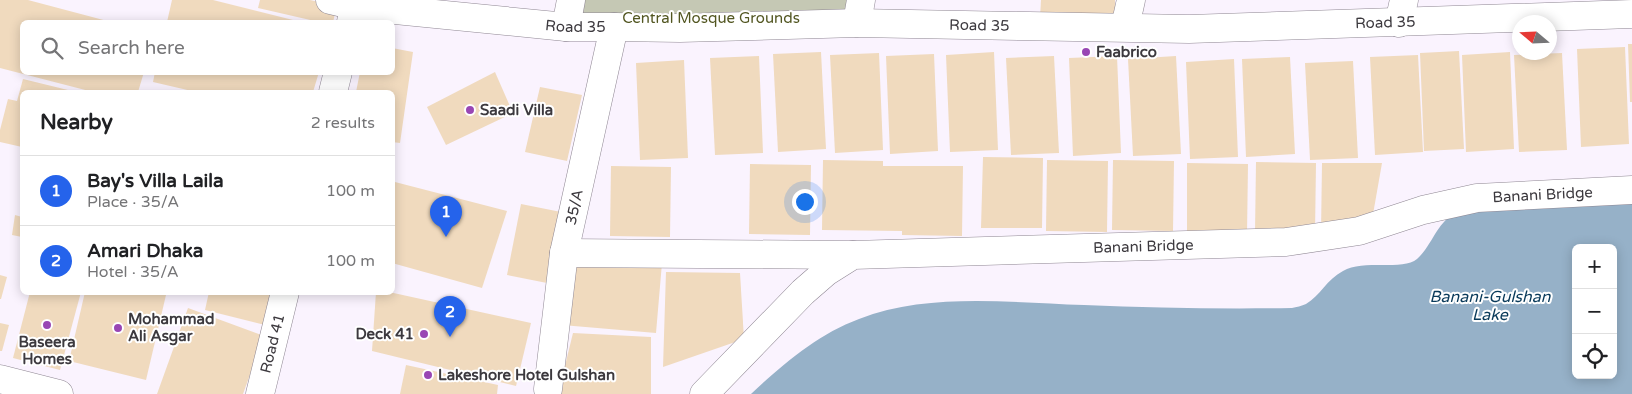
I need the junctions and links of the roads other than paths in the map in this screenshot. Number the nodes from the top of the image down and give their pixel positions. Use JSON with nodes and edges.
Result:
{"nodes":[{"id":1,"x":571,"y":0,"type":"edge"},
{"id":2,"x":1131,"y":0,"type":"edge"},
{"id":3,"x":345,"y":9,"type":"edge"},
{"id":4,"x":859,"y":11,"type":"edge"},
{"id":5,"x":1401,"y":11,"type":"edge"},
{"id":6,"x":1632,"y":14,"type":"edge"},
{"id":7,"x":566,"y":27,"type":"junction"},
{"id":8,"x":614,"y":27,"type":"junction"},
{"id":9,"x":1125,"y":27,"type":"junction"},
{"id":10,"x":337,"y":75,"type":"edge"},
{"id":11,"x":334,"y":90,"type":"edge"},
{"id":12,"x":1632,"y":190,"type":"edge"},
{"id":13,"x":564,"y":253,"type":"junction"},
{"id":14,"x":853,"y":255,"type":"junction"},
{"id":15,"x":284,"y":295,"type":"edge"},
{"id":16,"x":0,"y":379,"type":"edge"},
{"id":17,"x":548,"y":389,"type":"dead end"},
{"id":18,"x":59,"y":394,"type":"edge"},
{"id":19,"x":260,"y":394,"type":"edge"},
{"id":20,"x":704,"y":394,"type":"edge"}],
"edges":[{"from":1,"to":7,"type":"main road"},
{"from":2,"to":9,"type":"main road"},
{"from":3,"to":7,"type":"main road","name":"Road 35"},
{"from":4,"to":8,"type":"main road","name":"Road 35"},
{"from":4,"to":9,"type":"main road","name":"Road 35"},
{"from":5,"to":6,"type":"main road","name":"Road 35"},
{"from":5,"to":9,"type":"main road","name":"Road 35"},
{"from":7,"to":8,"type":"main road","name":"Road 35"},
{"from":8,"to":13,"type":"main road","name":"35/A"},
{"from":10,"to":11,"type":"main road"},
{"from":12,"to":14,"type":"main road","name":"Banani Bridge"},
{"from":13,"to":14,"type":"main road","name":"Banani Bridge"},
{"from":13,"to":17,"type":"main road","name":"35/A"},
{"from":14,"to":20,"type":"main road"},
{"from":15,"to":19,"type":"main road","name":"Road 41"},
{"from":16,"to":18,"type":"main road"}]}
